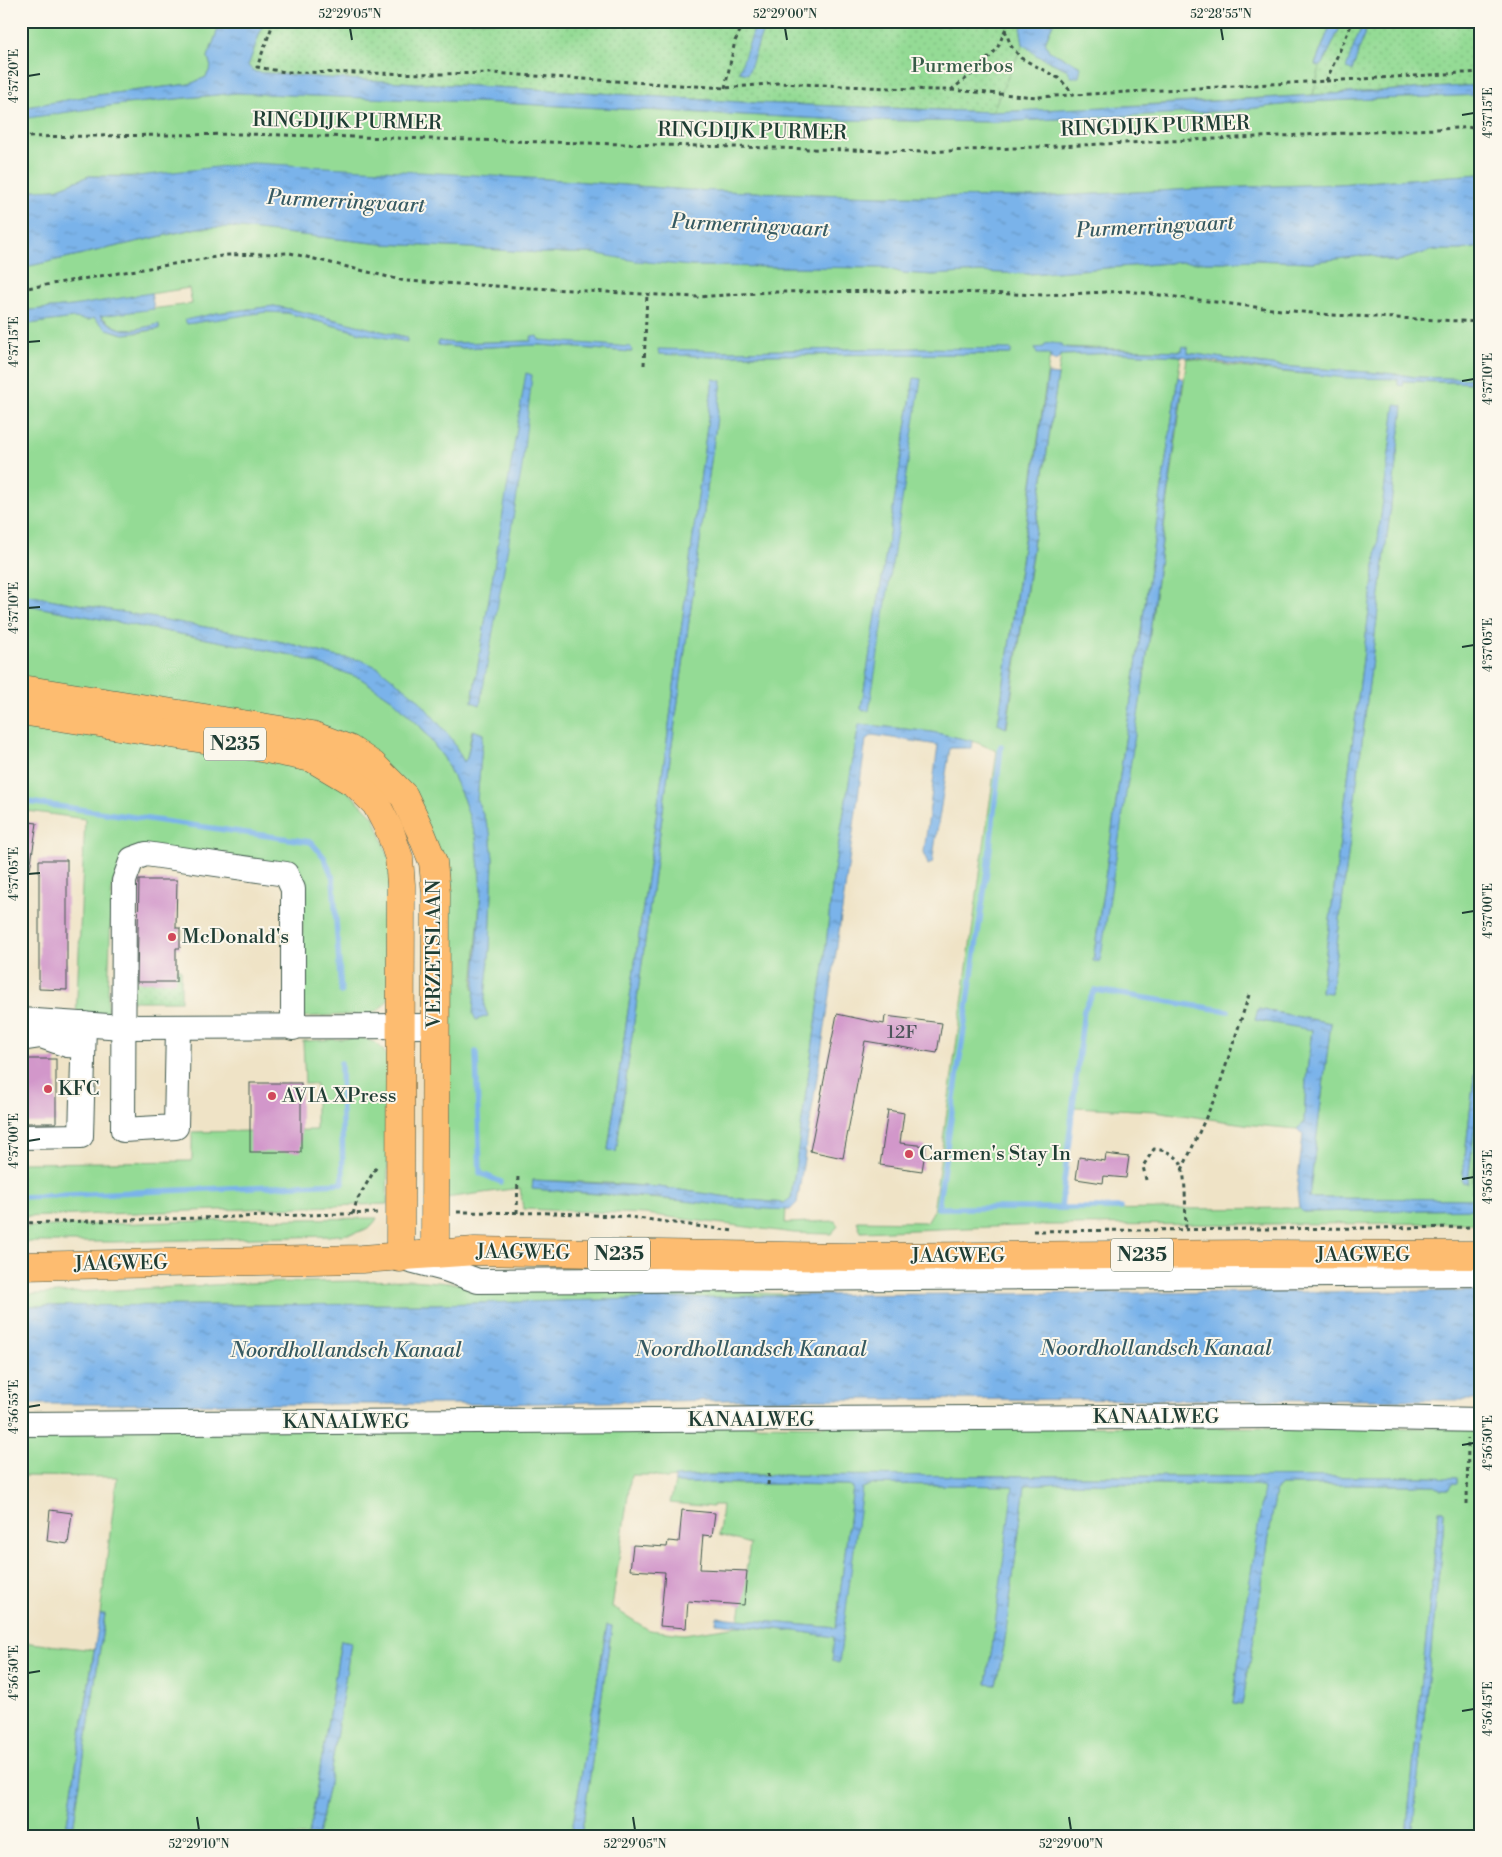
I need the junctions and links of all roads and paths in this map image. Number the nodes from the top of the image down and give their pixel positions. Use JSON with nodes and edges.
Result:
{"nodes":[{"id":1,"x":274,"y":21,"type":"edge"},
{"id":2,"x":745,"y":21,"type":"edge"},
{"id":3,"x":1009,"y":21,"type":"edge"},
{"id":4,"x":1352,"y":21,"type":"edge"},
{"id":5,"x":1005,"y":30,"type":"junction"},
{"id":6,"x":1481,"y":72,"type":"edge"},
{"id":7,"x":1326,"y":81,"type":"junction"},
{"id":8,"x":725,"y":88,"type":"junction"},
{"id":9,"x":951,"y":90,"type":"junction"},
{"id":10,"x":1074,"y":95,"type":"junction"},
{"id":11,"x":1481,"y":128,"type":"edge"},
{"id":12,"x":21,"y":136,"type":"edge"},
{"id":13,"x":21,"y":289,"type":"edge"},
{"id":14,"x":648,"y":294,"type":"junction"},
{"id":15,"x":1481,"y":322,"type":"edge"},
{"id":16,"x":644,"y":365,"type":"dead end"},
{"id":17,"x":21,"y":689,"type":"edge"},
{"id":18,"x":21,"y":712,"type":"edge"},
{"id":19,"x":1249,"y":995,"type":"dead end"},
{"id":20,"x":21,"y":1020,"type":"edge"},
{"id":21,"x":435,"y":1026,"type":"junction"},
{"id":22,"x":401,"y":1027,"type":"junction"},
{"id":23,"x":123,"y":1028,"type":"junction"},
{"id":24,"x":178,"y":1028,"type":"junction"},
{"id":25,"x":294,"y":1028,"type":"junction"},
{"id":26,"x":83,"y":1035,"type":"junction"},
{"id":27,"x":21,"y":1039,"type":"edge"},
{"id":28,"x":21,"y":1137,"type":"edge"},
{"id":29,"x":1182,"y":1170,"type":"junction"},
{"id":30,"x":518,"y":1175,"type":"dead end"},
{"id":31,"x":1146,"y":1180,"type":"dead end"},
{"id":32,"x":434,"y":1212,"type":"junction"},
{"id":33,"x":400,"y":1213,"type":"junction"},
{"id":34,"x":517,"y":1213,"type":"junction"},
{"id":35,"x":21,"y":1223,"type":"edge"},
{"id":36,"x":1481,"y":1227,"type":"edge"},
{"id":37,"x":1033,"y":1231,"type":"dead end"},
{"id":38,"x":742,"y":1232,"type":"dead end"},
{"id":39,"x":1186,"y":1242,"type":"junction"},
{"id":40,"x":1481,"y":1255,"type":"edge"},
{"id":41,"x":400,"y":1258,"type":"junction"},
{"id":42,"x":441,"y":1262,"type":"junction"},
{"id":43,"x":21,"y":1266,"type":"edge"},
{"id":44,"x":1481,"y":1274,"type":"edge"},
{"id":45,"x":1475,"y":1420,"type":"edge"},
{"id":46,"x":21,"y":1424,"type":"edge"},
{"id":47,"x":769,"y":1473,"type":"dead end"},
{"id":48,"x":768,"y":1485,"type":"dead end"},
{"id":49,"x":1466,"y":1504,"type":"dead end"}],
"edges":[{"from":1,"to":8,"type":"path"},
{"from":2,"to":8,"type":"path"},
{"from":3,"to":5,"type":"path"},
{"from":4,"to":7,"type":"path"},
{"from":5,"to":9,"type":"path"},
{"from":5,"to":10,"type":"path"},
{"from":6,"to":7,"type":"path"},
{"from":7,"to":10,"type":"path"},
{"from":8,"to":9,"type":"path"},
{"from":9,"to":10,"type":"path"},
{"from":11,"to":12,"type":"path","name":"RINGDIJK PURMER"},
{"from":13,"to":14,"type":"path"},
{"from":14,"to":15,"type":"path"},
{"from":14,"to":16,"type":"path"},
{"from":17,"to":21,"type":"main road","name":"VERZETSLAAN","number":"N235"},
{"from":18,"to":22,"type":"main road","name":"VERZETSLAAN","number":"N235"},
{"from":19,"to":29,"type":"path"},
{"from":20,"to":26,"type":"street","name":"VERZETSLAAN"},
{"from":21,"to":22,"type":"street"},
{"from":21,"to":32,"type":"main road","name":"VERZETSLAAN","number":"N235"},
{"from":22,"to":25,"type":"street","name":"VERZETSLAAN"},
{"from":22,"to":33,"type":"main road","name":"VERZETSLAAN","number":"N235"},
{"from":23,"to":24,"type":"street","name":"VERZETSLAAN"},
{"from":23,"to":24,"type":"street"},
{"from":23,"to":25,"type":"street"},
{"from":23,"to":26,"type":"street","name":"VERZETSLAAN"},
{"from":24,"to":25,"type":"street","name":"VERZETSLAAN"},
{"from":26,"to":27,"type":"street","name":"VERZETSLAAN"},
{"from":26,"to":28,"type":"street"},
{"from":29,"to":31,"type":"path"},
{"from":29,"to":39,"type":"path"},
{"from":30,"to":34,"type":"path"},
{"from":32,"to":34,"type":"path"},
{"from":32,"to":42,"type":"main road","name":"VERZETSLAAN","number":"N235"},
{"from":33,"to":35,"type":"path"},
{"from":33,"to":41,"type":"main road","name":"VERZETSLAAN","number":"N235"},
{"from":34,"to":38,"type":"path"},
{"from":36,"to":39,"type":"path"},
{"from":37,"to":39,"type":"path"},
{"from":39,"to":40,"type":"main road","name":"JAAGWEG","number":"N235"},
{"from":39,"to":42,"type":"main road","name":"JAAGWEG","number":"N235"},
{"from":41,"to":42,"type":"main road","name":"JAAGWEG","number":"N235"},
{"from":41,"to":43,"type":"main road","name":"JAAGWEG","number":"N235"},
{"from":42,"to":44,"type":"street","name":"JAAGWEG"},
{"from":45,"to":46,"type":"street","name":"KANAALWEG"},
{"from":45,"to":49,"type":"path"},
{"from":47,"to":48,"type":"path"}]}
